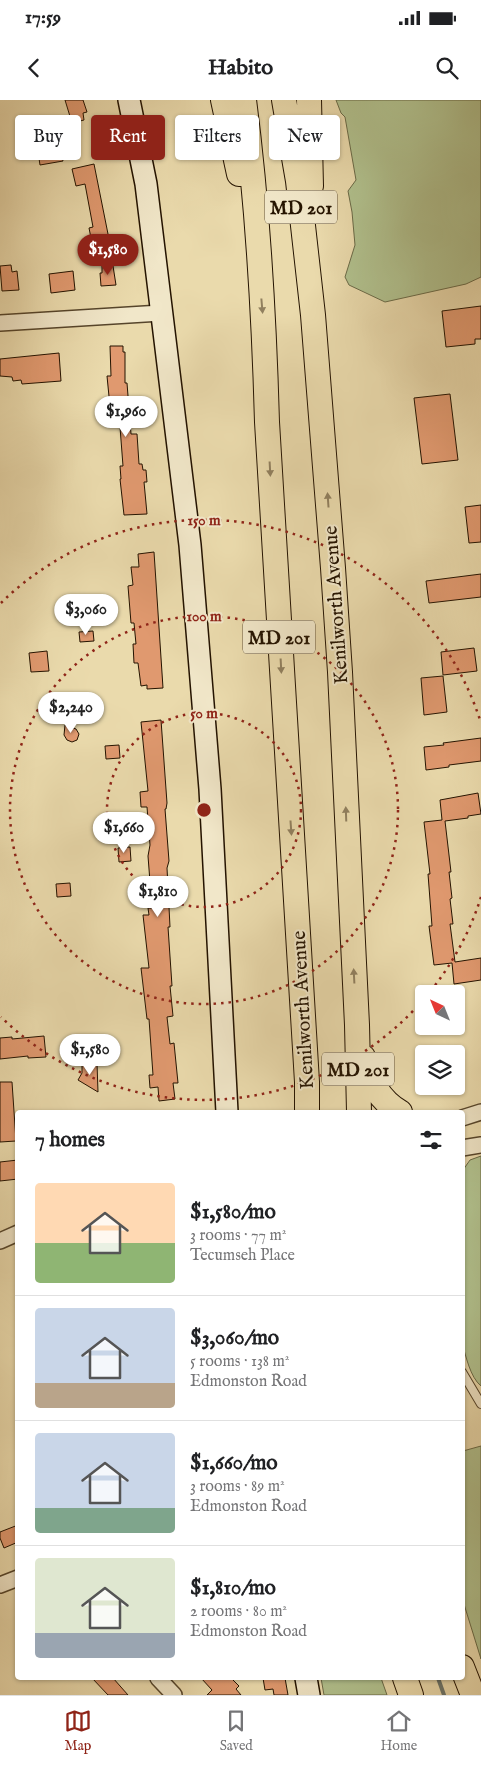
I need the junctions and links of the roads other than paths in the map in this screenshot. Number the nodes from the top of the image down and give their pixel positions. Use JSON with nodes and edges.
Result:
{"nodes":[{"id":1,"x":129,"y":100,"type":"edge"},
{"id":2,"x":223,"y":100,"type":"edge"},
{"id":3,"x":244,"y":100,"type":"edge"},
{"id":4,"x":284,"y":100,"type":"edge"},
{"id":5,"x":308,"y":100,"type":"edge"},
{"id":6,"x":258,"y":258,"type":"junction"},
{"id":7,"x":162,"y":313,"type":"junction"},
{"id":8,"x":313,"y":315,"type":"junction"},
{"id":9,"x":0,"y":323,"type":"edge"},
{"id":10,"x":357,"y":1024,"type":"junction"},
{"id":11,"x":307,"y":1082,"type":"junction"},
{"id":12,"x":229,"y":1109,"type":"edge"},
{"id":13,"x":291,"y":1110,"type":"edge"},
{"id":14,"x":307,"y":1110,"type":"edge"},
{"id":15,"x":359,"y":1110,"type":"edge"},
{"id":16,"x":397,"y":1110,"type":"edge"},
{"id":17,"x":481,"y":1112,"type":"edge"},
{"id":18,"x":465,"y":1117,"type":"edge"},
{"id":19,"x":481,"y":1144,"type":"edge"},
{"id":20,"x":465,"y":1147,"type":"edge"},
{"id":21,"x":15,"y":1234,"type":"edge"},
{"id":22,"x":0,"y":1241,"type":"edge"},
{"id":23,"x":465,"y":1377,"type":"edge"},
{"id":24,"x":481,"y":1404,"type":"edge"},
{"id":25,"x":15,"y":1579,"type":"edge"},
{"id":26,"x":0,"y":1585,"type":"edge"},
{"id":27,"x":465,"y":1675,"type":"edge"},
{"id":28,"x":160,"y":1680,"type":"edge"},
{"id":29,"x":306,"y":1680,"type":"edge"},
{"id":30,"x":406,"y":1680,"type":"edge"},
{"id":31,"x":174,"y":1695,"type":"edge"},
{"id":32,"x":309,"y":1695,"type":"edge"},
{"id":33,"x":411,"y":1695,"type":"edge"},
{"id":34,"x":473,"y":1695,"type":"edge"}],
"edges":[{"from":1,"to":7,"type":"street"},
{"from":2,"to":6,"type":"main road"},
{"from":3,"to":6,"type":"main road","name":"Kenilworth Avenue","number":"MD 201"},
{"from":4,"to":8,"type":"main road","name":"Kenilworth Avenue","number":"MD 201"},
{"from":5,"to":8,"type":"main road"},
{"from":6,"to":11,"type":"main road","name":"Kenilworth Avenue","number":"MD 201","one_way":true},
{"from":7,"to":9,"type":"street"},
{"from":7,"to":12,"type":"street"},
{"from":10,"to":8,"type":"main road","name":"Kenilworth Avenue","number":"MD 201","one_way":true},
{"from":10,"to":15,"type":"main road","name":"Kenilworth Avenue","number":"MD 201"},
{"from":10,"to":16,"type":"main road"},
{"from":11,"to":13,"type":"main road"},
{"from":11,"to":14,"type":"main road","name":"Kenilworth Avenue","number":"MD 201"},
{"from":17,"to":18,"type":"street"},
{"from":19,"to":20,"type":"street"},
{"from":21,"to":22,"type":"street"},
{"from":23,"to":24,"type":"lane"},
{"from":25,"to":26,"type":"street"},
{"from":27,"to":34,"type":"main road"},
{"from":28,"to":31,"type":"street"},
{"from":29,"to":32,"type":"street"},
{"from":30,"to":33,"type":"main road"}]}
